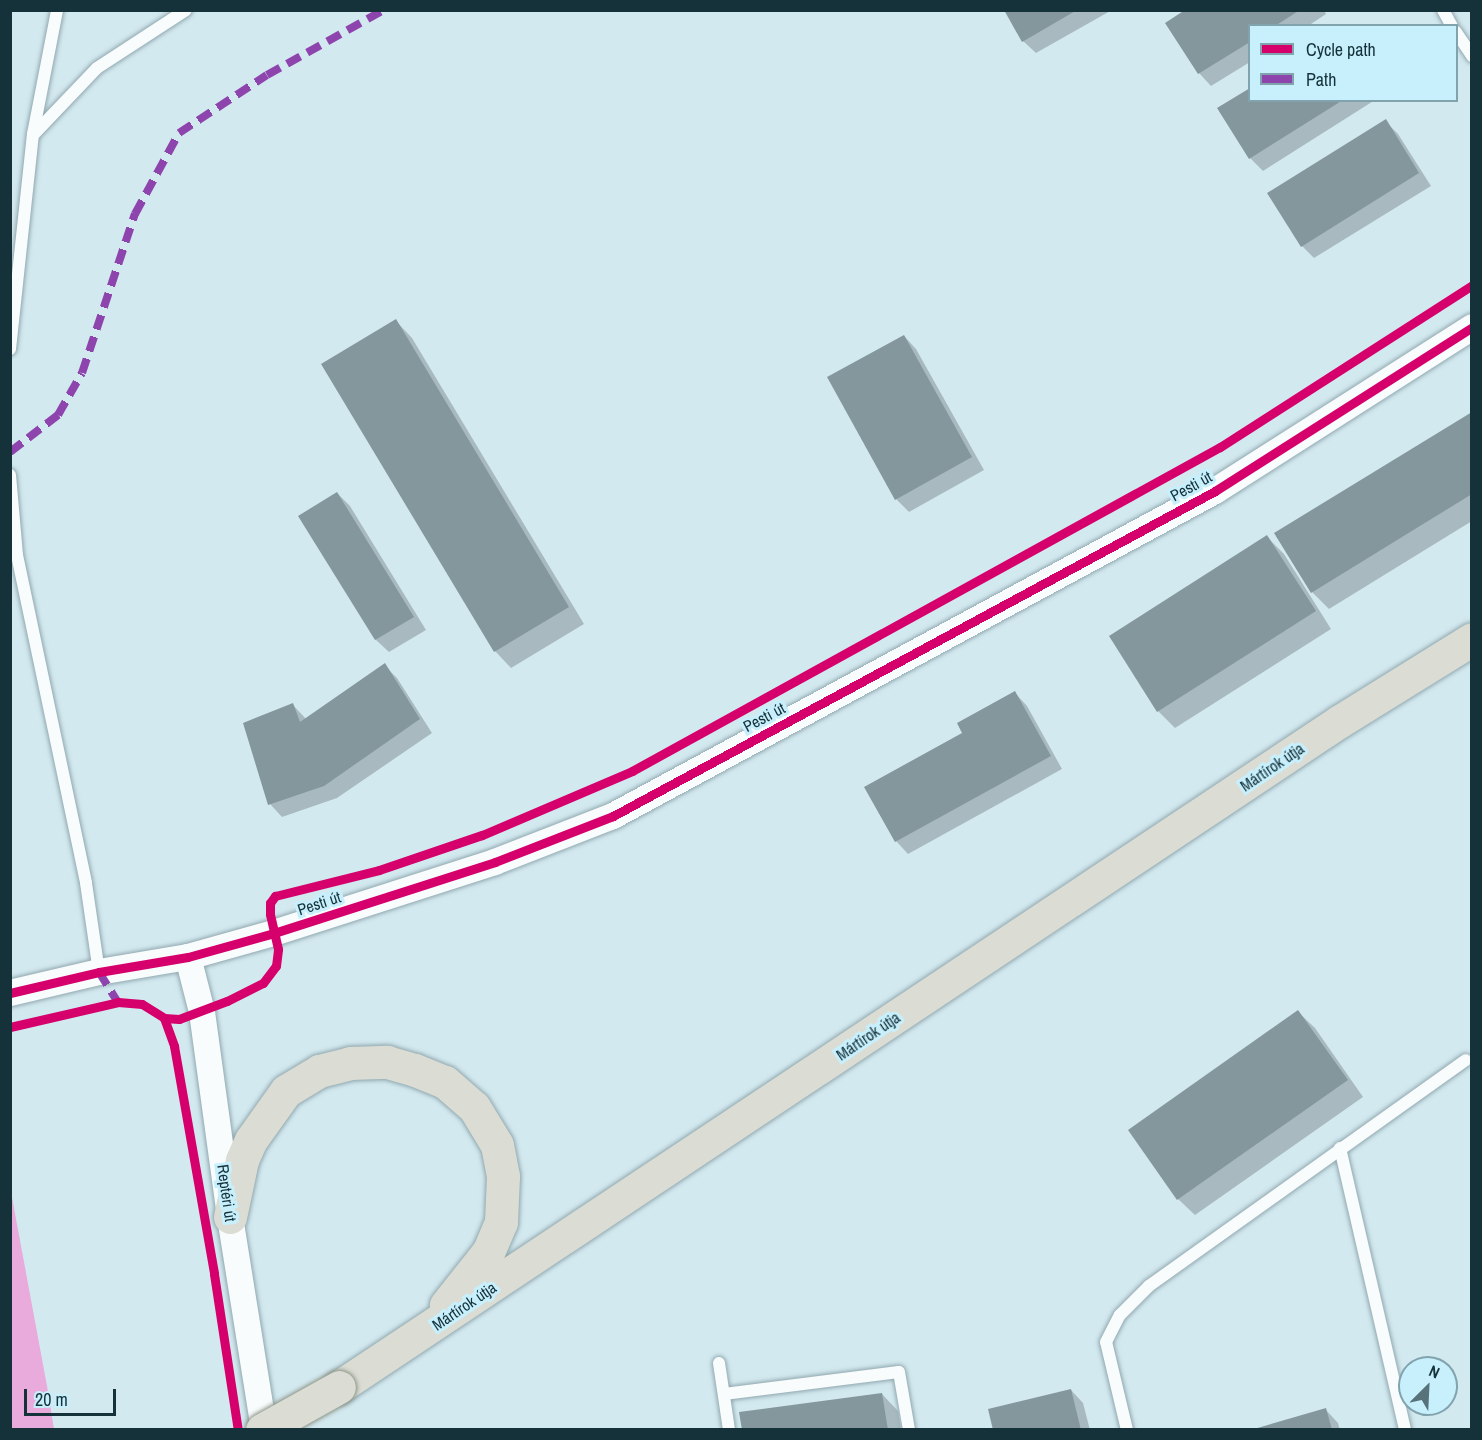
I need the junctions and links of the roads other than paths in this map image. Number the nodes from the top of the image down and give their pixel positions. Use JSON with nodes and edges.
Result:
{"nodes":[{"id":1,"x":57,"y":10,"type":"edge"},
{"id":2,"x":186,"y":10,"type":"edge"},
{"id":3,"x":1443,"y":10,"type":"edge"},
{"id":4,"x":1451,"y":24,"type":"edge"},
{"id":5,"x":1464,"y":37,"type":"edge"},
{"id":6,"x":1472,"y":56,"type":"edge"},
{"id":7,"x":33,"y":134,"type":"junction"},
{"id":8,"x":1472,"y":327,"type":"edge"},
{"id":9,"x":10,"y":349,"type":"edge"},
{"id":10,"x":10,"y":475,"type":"edge"},
{"id":11,"x":1472,"y":639,"type":"edge"},
{"id":12,"x":188,"y":957,"type":"junction"},
{"id":13,"x":99,"y":972,"type":"junction"},
{"id":14,"x":10,"y":993,"type":"edge"},
{"id":15,"x":1466,"y":1060,"type":"dead end"},
{"id":16,"x":1340,"y":1148,"type":"junction"},
{"id":17,"x":230,"y":1217,"type":"junction"},
{"id":18,"x":401,"y":1348,"type":"junction"},
{"id":19,"x":719,"y":1363,"type":"dead end"},
{"id":20,"x":724,"y":1394,"type":"junction"},
{"id":21,"x":263,"y":1430,"type":"edge"},
{"id":22,"x":729,"y":1430,"type":"edge"},
{"id":23,"x":909,"y":1430,"type":"edge"},
{"id":24,"x":1127,"y":1430,"type":"edge"},
{"id":25,"x":1405,"y":1430,"type":"edge"}],
"edges":[{"from":1,"to":7,"type":"lane"},
{"from":2,"to":7,"type":"lane"},
{"from":3,"to":4,"type":"lane"},
{"from":5,"to":6,"type":"lane"},
{"from":7,"to":9,"type":"lane"},
{"from":8,"to":12,"type":"street","name":"Pesti út"},
{"from":10,"to":13,"type":"lane"},
{"from":11,"to":18,"type":"main road","name":"Mártírok útja"},
{"from":12,"to":13,"type":"street","name":"Pesti út"},
{"from":12,"to":17,"type":"street","name":"Reptéri út"},
{"from":13,"to":14,"type":"street","name":"Pesti út"},
{"from":15,"to":16,"type":"lane"},
{"from":16,"to":24,"type":"lane"},
{"from":16,"to":25,"type":"lane"},
{"from":17,"to":18,"type":"main road"},
{"from":17,"to":21,"type":"street","name":"Reptéri út"},
{"from":18,"to":21,"type":"main road","name":"Mártírok útja","bridge":true},
{"from":19,"to":20,"type":"lane"},
{"from":20,"to":22,"type":"lane"},
{"from":20,"to":23,"type":"lane"}]}
